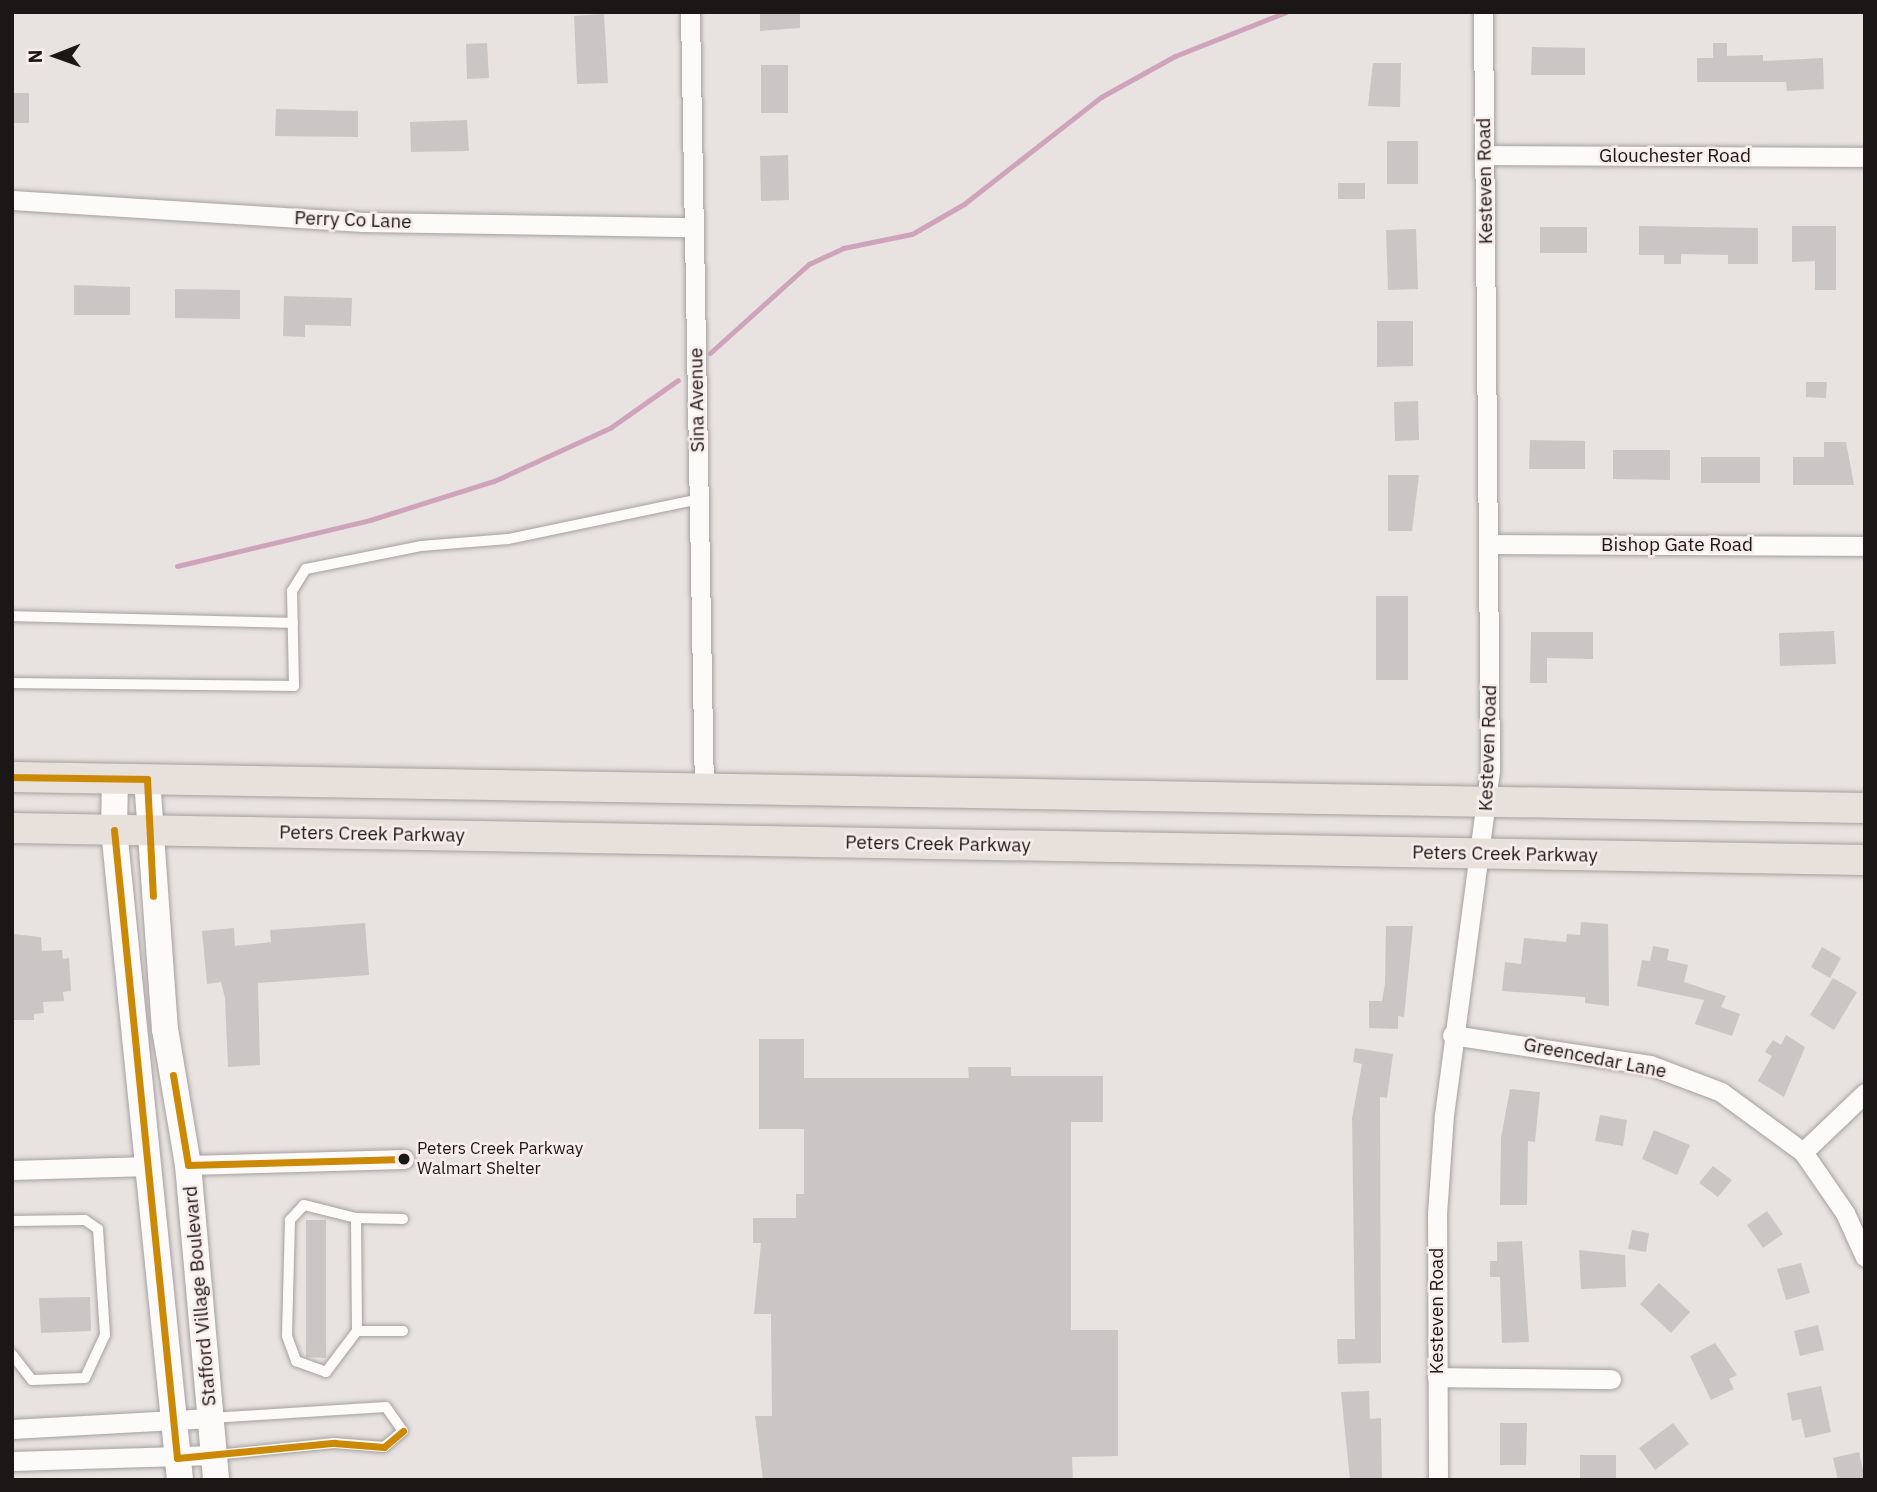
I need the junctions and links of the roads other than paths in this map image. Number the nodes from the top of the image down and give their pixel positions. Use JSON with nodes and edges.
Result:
{"nodes":[{"id":1,"x":690,"y":12,"type":"edge"},
{"id":2,"x":1483,"y":12,"type":"edge"},
{"id":3,"x":1485,"y":155,"type":"junction"},
{"id":4,"x":1865,"y":157,"type":"edge"},
{"id":5,"x":12,"y":200,"type":"edge"},
{"id":6,"x":694,"y":227,"type":"junction"},
{"id":7,"x":699,"y":499,"type":"junction"},
{"id":8,"x":1489,"y":544,"type":"junction"},
{"id":9,"x":1865,"y":546,"type":"edge"},
{"id":10,"x":12,"y":616,"type":"edge"},
{"id":11,"x":293,"y":623,"type":"junction"},
{"id":12,"x":12,"y":682,"type":"edge"},
{"id":13,"x":12,"y":777,"type":"edge"},
{"id":14,"x":115,"y":779,"type":"junction"},
{"id":15,"x":147,"y":779,"type":"junction"},
{"id":16,"x":704,"y":789,"type":"junction"},
{"id":17,"x":1488,"y":802,"type":"junction"},
{"id":18,"x":1865,"y":808,"type":"edge"},
{"id":19,"x":12,"y":828,"type":"edge"},
{"id":20,"x":114,"y":830,"type":"junction"},
{"id":21,"x":148,"y":831,"type":"junction"},
{"id":22,"x":1481,"y":854,"type":"junction"},
{"id":23,"x":1865,"y":860,"type":"edge"},
{"id":24,"x":1452,"y":1035,"type":"junction"},
{"id":25,"x":1865,"y":1093,"type":"edge"},
{"id":26,"x":1803,"y":1152,"type":"junction"},
{"id":27,"x":404,"y":1159,"type":"dead end"},
{"id":28,"x":188,"y":1165,"type":"junction"},
{"id":29,"x":149,"y":1166,"type":"junction"},
{"id":30,"x":12,"y":1170,"type":"edge"},
{"id":31,"x":356,"y":1219,"type":"junction"},
{"id":32,"x":403,"y":1219,"type":"dead end"},
{"id":33,"x":12,"y":1221,"type":"edge"},
{"id":34,"x":1865,"y":1257,"type":"edge"},
{"id":35,"x":357,"y":1331,"type":"junction"},
{"id":36,"x":403,"y":1331,"type":"dead end"},
{"id":37,"x":12,"y":1354,"type":"edge"},
{"id":38,"x":1437,"y":1377,"type":"junction"},
{"id":39,"x":1611,"y":1379,"type":"dead end"},
{"id":40,"x":211,"y":1418,"type":"junction"},
{"id":41,"x":174,"y":1420,"type":"junction"},
{"id":42,"x":12,"y":1429,"type":"edge"},
{"id":43,"x":39,"y":1429,"type":"junction"},
{"id":44,"x":12,"y":1461,"type":"edge"},
{"id":45,"x":39,"y":1461,"type":"junction"},
{"id":46,"x":215,"y":1467,"type":"edge"},
{"id":47,"x":178,"y":1469,"type":"edge"},
{"id":48,"x":1438,"y":1480,"type":"edge"}],
"edges":[{"from":1,"to":6,"type":"street","name":"Sina Avenue"},
{"from":2,"to":3,"type":"street","name":"Kesteven Road"},
{"from":3,"to":4,"type":"street","name":"Glouchester Road"},
{"from":3,"to":8,"type":"street","name":"Kesteven Road"},
{"from":5,"to":6,"type":"street","name":"Perry Co Lane"},
{"from":6,"to":7,"type":"street","name":"Sina Avenue"},
{"from":7,"to":11,"type":"lane"},
{"from":7,"to":16,"type":"street","name":"Sina Avenue"},
{"from":8,"to":9,"type":"street","name":"Bishop Gate Road"},
{"from":8,"to":17,"type":"street","name":"Kesteven Road"},
{"from":10,"to":11,"type":"lane"},
{"from":11,"to":12,"type":"lane"},
{"from":13,"to":14,"type":"main road"},
{"from":14,"to":15,"type":"main road"},
{"from":14,"to":20,"type":"main road","name":"Stafford Village Boulevard"},
{"from":15,"to":16,"type":"main road"},
{"from":15,"to":21,"type":"main road","name":"Stafford Village Boulevard"},
{"from":16,"to":17,"type":"main road"},
{"from":17,"to":18,"type":"main road"},
{"from":17,"to":22,"type":"street","name":"Kesteven Road"},
{"from":19,"to":20,"type":"main road","name":"Peters Creek Parkway"},
{"from":20,"to":21,"type":"main road","name":"Peters Creek Parkway"},
{"from":20,"to":29,"type":"main road","name":"Stafford Village Boulevard"},
{"from":21,"to":22,"type":"main road","name":"Peters Creek Parkway"},
{"from":21,"to":28,"type":"main road","name":"Stafford Village Boulevard"},
{"from":22,"to":23,"type":"main road","name":"Peters Creek Parkway"},
{"from":22,"to":24,"type":"street","name":"Kesteven Road"},
{"from":24,"to":26,"type":"street","name":"Greencedar Lane"},
{"from":24,"to":38,"type":"street","name":"Kesteven Road"},
{"from":25,"to":26,"type":"street"},
{"from":26,"to":34,"type":"street","name":"Greencedar Lane"},
{"from":27,"to":28,"type":"street"},
{"from":28,"to":40,"type":"main road","name":"Stafford Village Boulevard"},
{"from":29,"to":30,"type":"street"},
{"from":29,"to":41,"type":"main road","name":"Stafford Village Boulevard"},
{"from":31,"to":32,"type":"lane"},
{"from":31,"to":35,"type":"lane"},
{"from":31,"to":35,"type":"lane"},
{"from":33,"to":37,"type":"lane"},
{"from":35,"to":36,"type":"lane"},
{"from":38,"to":39,"type":"street"},
{"from":38,"to":48,"type":"street","name":"Kesteven Road"},
{"from":40,"to":41,"type":"street"},
{"from":40,"to":46,"type":"main road","name":"Stafford Village Boulevard"},
{"from":40,"to":46,"type":"lane"},
{"from":41,"to":43,"type":"street"},
{"from":41,"to":47,"type":"main road","name":"Stafford Village Boulevard"},
{"from":42,"to":43,"type":"street"},
{"from":43,"to":45,"type":"street"},
{"from":44,"to":45,"type":"street"},
{"from":45,"to":47,"type":"street"},
{"from":46,"to":47,"type":"street"}]}
